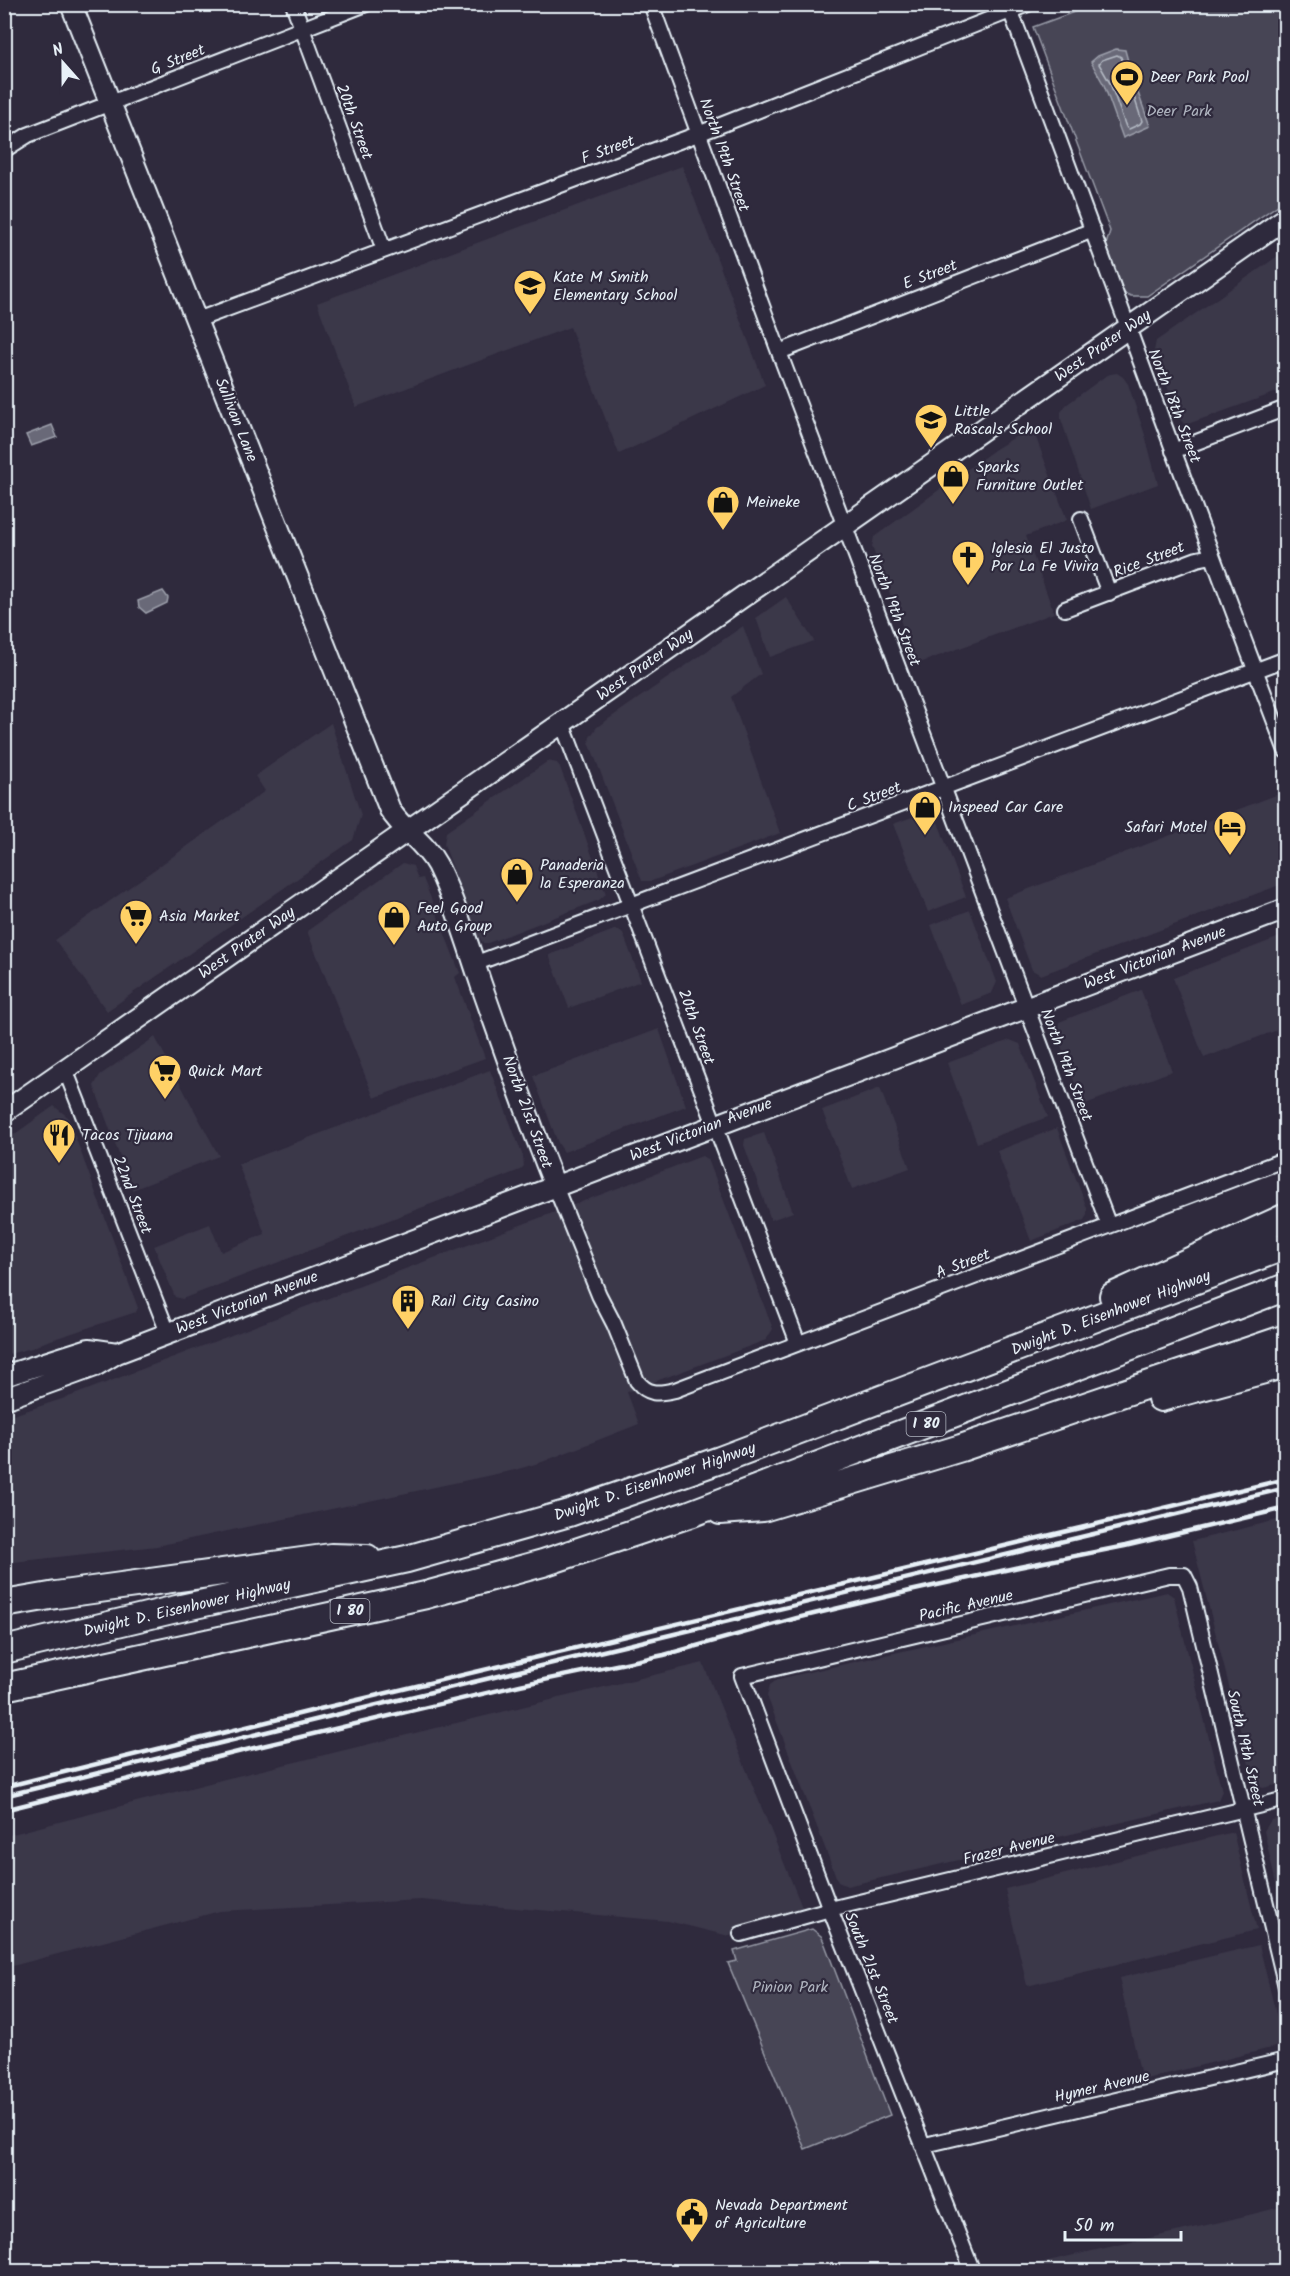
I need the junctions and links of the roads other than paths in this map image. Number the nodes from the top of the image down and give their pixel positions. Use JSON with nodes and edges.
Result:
{"nodes":[{"id":1,"x":71,"y":4,"type":"edge"},
{"id":2,"x":293,"y":4,"type":"edge"},
{"id":3,"x":366,"y":4,"type":"edge"},
{"id":4,"x":651,"y":4,"type":"edge"},
{"id":5,"x":1028,"y":4,"type":"edge"},
{"id":6,"x":1009,"y":8,"type":"edge"},
{"id":7,"x":302,"y":29,"type":"junction"},
{"id":8,"x":111,"y":105,"type":"junction"},
{"id":9,"x":698,"y":134,"type":"junction"},
{"id":10,"x":4,"y":150,"type":"edge"},
{"id":11,"x":1286,"y":218,"type":"edge"},
{"id":12,"x":1093,"y":230,"type":"junction"},
{"id":13,"x":384,"y":250,"type":"junction"},
{"id":14,"x":197,"y":320,"type":"junction"},
{"id":15,"x":1127,"y":329,"type":"junction"},
{"id":16,"x":779,"y":352,"type":"junction"},
{"id":17,"x":1286,"y":408,"type":"edge"},
{"id":18,"x":1173,"y":451,"type":"junction"},
{"id":19,"x":1081,"y":519,"type":"dead end"},
{"id":20,"x":845,"y":526,"type":"junction"},
{"id":21,"x":1212,"y":556,"type":"junction"},
{"id":22,"x":1109,"y":592,"type":"junction"},
{"id":23,"x":1065,"y":609,"type":"dead end"},
{"id":24,"x":1286,"y":659,"type":"edge"},
{"id":25,"x":1255,"y":670,"type":"junction"},
{"id":26,"x":562,"y":723,"type":"junction"},
{"id":27,"x":1286,"y":751,"type":"edge"},
{"id":28,"x":943,"y":788,"type":"junction"},
{"id":29,"x":408,"y":831,"type":"junction"},
{"id":30,"x":632,"y":906,"type":"junction"},
{"id":31,"x":1286,"y":909,"type":"edge"},
{"id":32,"x":474,"y":964,"type":"junction"},
{"id":33,"x":1026,"y":1007,"type":"junction"},
{"id":34,"x":65,"y":1069,"type":"junction"},
{"id":35,"x":4,"y":1112,"type":"edge"},
{"id":36,"x":715,"y":1125,"type":"junction"},
{"id":37,"x":1286,"y":1159,"type":"edge"},
{"id":38,"x":555,"y":1186,"type":"junction"},
{"id":39,"x":1286,"y":1217,"type":"edge"},
{"id":40,"x":1109,"y":1226,"type":"junction"},
{"id":41,"x":1286,"y":1246,"type":"edge"},
{"id":42,"x":1286,"y":1287,"type":"edge"},
{"id":43,"x":168,"y":1333,"type":"junction"},
{"id":44,"x":1286,"y":1338,"type":"edge"},
{"id":45,"x":1032,"y":1343,"type":"junction"},
{"id":46,"x":798,"y":1344,"type":"junction"},
{"id":47,"x":117,"y":1353,"type":"junction"},
{"id":48,"x":1286,"y":1364,"type":"edge"},
{"id":49,"x":4,"y":1376,"type":"edge"},
{"id":50,"x":650,"y":1393,"type":"joint"},
{"id":51,"x":4,"y":1399,"type":"edge"},
{"id":52,"x":1082,"y":1408,"type":"junction"},
{"id":53,"x":690,"y":1514,"type":"junction"},
{"id":54,"x":406,"y":1559,"type":"junction"},
{"id":55,"x":1190,"y":1587,"type":"joint"},
{"id":56,"x":4,"y":1604,"type":"edge"},
{"id":57,"x":4,"y":1650,"type":"edge"},
{"id":58,"x":742,"y":1676,"type":"joint"},
{"id":59,"x":4,"y":1687,"type":"edge"},
{"id":60,"x":1286,"y":1799,"type":"edge"},
{"id":61,"x":1243,"y":1809,"type":"junction"},
{"id":62,"x":830,"y":1909,"type":"junction"},
{"id":63,"x":741,"y":1934,"type":"dead end"},
{"id":64,"x":1286,"y":1987,"type":"edge"},
{"id":65,"x":1286,"y":2060,"type":"edge"},
{"id":66,"x":925,"y":2145,"type":"junction"},
{"id":67,"x":973,"y":2271,"type":"edge"}],
"edges":[{"from":1,"to":8,"type":"main road","name":"Sullivan Lane"},
{"from":2,"to":7,"type":"street","name":"20th Street"},
{"from":3,"to":7,"type":"street","name":"G Street"},
{"from":4,"to":9,"type":"street","name":"North 19th Street"},
{"from":5,"to":6,"type":"street","name":"F Street"},
{"from":6,"to":9,"type":"street","name":"F Street"},
{"from":6,"to":12,"type":"street","name":"North 18th Street"},
{"from":7,"to":8,"type":"street","name":"G Street"},
{"from":7,"to":13,"type":"street","name":"20th Street"},
{"from":8,"to":10,"type":"street","name":"G Street"},
{"from":8,"to":14,"type":"main road","name":"Sullivan Lane"},
{"from":9,"to":13,"type":"street","name":"F Street"},
{"from":9,"to":16,"type":"street","name":"North 19th Street"},
{"from":11,"to":15,"type":"main road","name":"West Prater Way"},
{"from":12,"to":15,"type":"street","name":"North 18th Street"},
{"from":12,"to":16,"type":"street","name":"E Street"},
{"from":13,"to":14,"type":"street","name":"F Street"},
{"from":14,"to":29,"type":"main road","name":"Sullivan Lane"},
{"from":15,"to":18,"type":"street","name":"North 18th Street"},
{"from":15,"to":20,"type":"main road","name":"West Prater Way"},
{"from":16,"to":20,"type":"street","name":"North 19th Street"},
{"from":17,"to":18,"type":"street"},
{"from":18,"to":21,"type":"street","name":"North 18th Street"},
{"from":19,"to":22,"type":"street"},
{"from":20,"to":26,"type":"main road","name":"West Prater Way"},
{"from":20,"to":28,"type":"street","name":"North 19th Street"},
{"from":21,"to":22,"type":"street","name":"Rice Street"},
{"from":21,"to":25,"type":"street","name":"North 18th Street"},
{"from":22,"to":23,"type":"street","name":"Rice Street"},
{"from":24,"to":25,"type":"street","name":"C Street"},
{"from":25,"to":27,"type":"street","name":"North 18th Street"},
{"from":25,"to":28,"type":"street","name":"C Street"},
{"from":26,"to":29,"type":"main road","name":"West Prater Way"},
{"from":26,"to":30,"type":"street","name":"20th Street"},
{"from":28,"to":30,"type":"street","name":"C Street"},
{"from":28,"to":33,"type":"street","name":"North 19th Street"},
{"from":29,"to":32,"type":"main road","name":"North 21st Street"},
{"from":29,"to":34,"type":"main road","name":"West Prater Way"},
{"from":30,"to":32,"type":"street","name":"C Street"},
{"from":30,"to":36,"type":"street","name":"20th Street"},
{"from":31,"to":33,"type":"main road","name":"West Victorian Avenue"},
{"from":32,"to":38,"type":"main road","name":"North 21st Street"},
{"from":33,"to":36,"type":"main road","name":"West Victorian Avenue"},
{"from":33,"to":40,"type":"street","name":"North 19th Street"},
{"from":34,"to":35,"type":"main road","name":"West Prater Way"},
{"from":34,"to":43,"type":"street","name":"22nd Street"},
{"from":36,"to":38,"type":"main road","name":"West Victorian Avenue"},
{"from":36,"to":46,"type":"street","name":"20th Street"},
{"from":37,"to":40,"type":"street","name":"A Street"},
{"from":38,"to":43,"type":"main road","name":"West Victorian Avenue"},
{"from":38,"to":50,"type":"street","name":"North 21st Street"},
{"from":39,"to":45,"type":"highway"},
{"from":40,"to":46,"type":"street","name":"A Street"},
{"from":41,"to":45,"type":"highway","name":"Dwight D. Eisenhower Highway","number":"I 80"},
{"from":42,"to":53,"type":"highway","number":"I 80"},
{"from":43,"to":47,"type":"main road","name":"West Victorian Avenue"},
{"from":44,"to":52,"type":"highway"},
{"from":45,"to":54,"type":"highway","name":"Dwight D. Eisenhower Highway","number":"I 80"},
{"from":46,"to":50,"type":"street","name":"A Street"},
{"from":47,"to":49,"type":"main road","name":"West Victorian Avenue"},
{"from":47,"to":51,"type":"main road","name":"West Victorian Avenue"},
{"from":48,"to":52,"type":"highway"},
{"from":52,"to":53,"type":"highway"},
{"from":53,"to":59,"type":"highway","number":"I 80"},
{"from":54,"to":56,"type":"highway"},
{"from":54,"to":57,"type":"highway","name":"Dwight D. Eisenhower Highway","number":"I 80"},
{"from":55,"to":58,"type":"street","name":"Pacific Avenue"},
{"from":55,"to":61,"type":"street","name":"South 19th Street"},
{"from":58,"to":62,"type":"street","name":"South 21st Street"},
{"from":60,"to":61,"type":"street","name":"Frazer Avenue"},
{"from":61,"to":62,"type":"street","name":"Frazer Avenue"},
{"from":61,"to":64,"type":"street","name":"South 19th Street"},
{"from":62,"to":63,"type":"street","name":"Frazer Avenue"},
{"from":62,"to":66,"type":"street","name":"South 21st Street"},
{"from":65,"to":66,"type":"street","name":"Hymer Avenue"},
{"from":66,"to":67,"type":"street","name":"South 21st Street"}]}
